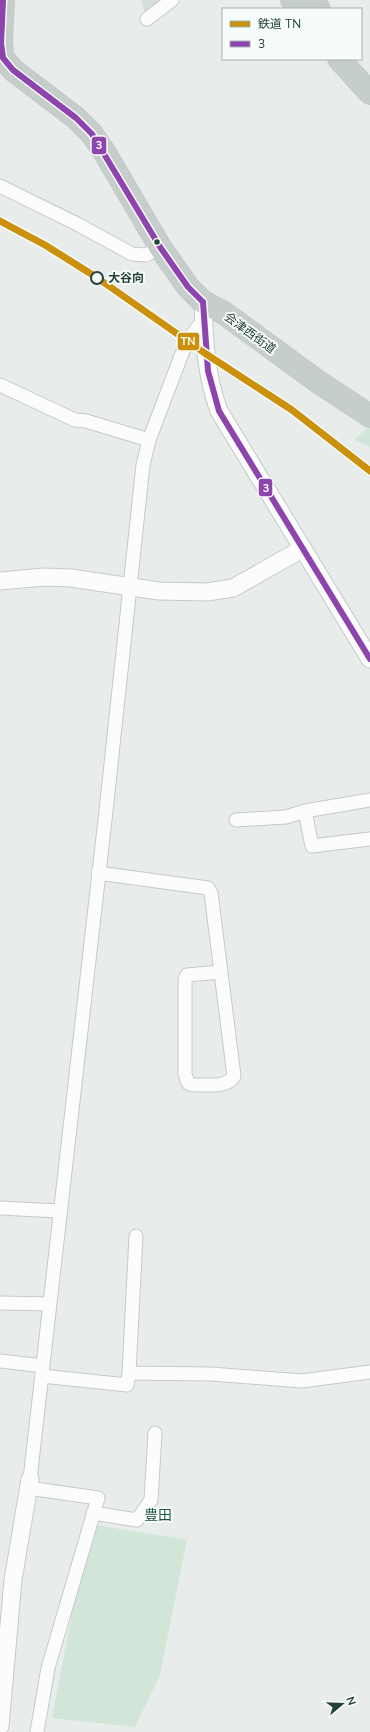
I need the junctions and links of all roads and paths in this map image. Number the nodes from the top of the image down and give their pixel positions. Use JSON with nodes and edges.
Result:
{"nodes":[{"id":1,"x":3,"y":0,"type":"edge"},
{"id":2,"x":172,"y":0,"type":"edge"},
{"id":3,"x":292,"y":0,"type":"edge"},
{"id":4,"x":312,"y":0,"type":"edge"},
{"id":5,"x":298,"y":8,"type":"edge"},
{"id":6,"x":318,"y":8,"type":"edge"},
{"id":7,"x":147,"y":19,"type":"dead end"},
{"id":8,"x":1,"y":59,"type":"edge"},
{"id":9,"x":340,"y":60,"type":"edge"},
{"id":10,"x":360,"y":60,"type":"edge"},
{"id":11,"x":370,"y":70,"type":"edge"},
{"id":12,"x":370,"y":93,"type":"edge"},
{"id":13,"x":0,"y":186,"type":"edge"},
{"id":14,"x":160,"y":247,"type":"junction"},
{"id":15,"x":203,"y":310,"type":"junction"},
{"id":16,"x":0,"y":385,"type":"edge"},
{"id":17,"x":370,"y":416,"type":"edge"},
{"id":18,"x":149,"y":440,"type":"junction"},
{"id":19,"x":302,"y":550,"type":"junction"},
{"id":20,"x":0,"y":581,"type":"edge"},
{"id":21,"x":131,"y":587,"type":"junction"},
{"id":22,"x":370,"y":659,"type":"edge"},
{"id":23,"x":370,"y":800,"type":"edge"},
{"id":24,"x":305,"y":811,"type":"junction"},
{"id":25,"x":236,"y":820,"type":"dead end"},
{"id":26,"x":370,"y":838,"type":"edge"},
{"id":27,"x":98,"y":872,"type":"junction"},
{"id":28,"x":220,"y":972,"type":"junction"},
{"id":29,"x":0,"y":1208,"type":"edge"},
{"id":30,"x":59,"y":1211,"type":"junction"},
{"id":31,"x":136,"y":1236,"type":"dead end"},
{"id":32,"x":0,"y":1303,"type":"edge"},
{"id":33,"x":49,"y":1304,"type":"junction"},
{"id":34,"x":0,"y":1361,"type":"edge"},
{"id":35,"x":43,"y":1371,"type":"junction"},
{"id":36,"x":370,"y":1372,"type":"edge"},
{"id":37,"x":130,"y":1373,"type":"junction"},
{"id":38,"x":155,"y":1433,"type":"dead end"},
{"id":39,"x":29,"y":1483,"type":"junction"},
{"id":40,"x":93,"y":1513,"type":"junction"},
{"id":41,"x":0,"y":1726,"type":"edge"},
{"id":42,"x":37,"y":1732,"type":"edge"}],
"edges":[{"from":1,"to":8,"type":"highway","name":"会津西街道"},
{"from":2,"to":7,"type":"street"},
{"from":3,"to":5,"type":"highway"},
{"from":4,"to":6,"type":"highway"},
{"from":8,"to":14,"type":"highway","name":"会津西街道"},
{"from":9,"to":12,"type":"highway"},
{"from":10,"to":11,"type":"highway"},
{"from":13,"to":14,"type":"street"},
{"from":14,"to":15,"type":"highway","name":"会津西街道"},
{"from":15,"to":17,"type":"highway","name":"会津西街道"},
{"from":15,"to":18,"type":"street"},
{"from":15,"to":19,"type":"street"},
{"from":16,"to":18,"type":"street"},
{"from":18,"to":21,"type":"street"},
{"from":19,"to":21,"type":"street"},
{"from":19,"to":22,"type":"street"},
{"from":20,"to":21,"type":"street"},
{"from":21,"to":27,"type":"street"},
{"from":23,"to":24,"type":"street"},
{"from":24,"to":25,"type":"street"},
{"from":24,"to":26,"type":"street"},
{"from":27,"to":28,"type":"street"},
{"from":27,"to":30,"type":"street"},
{"from":28,"to":28,"type":"street"},
{"from":29,"to":30,"type":"street"},
{"from":30,"to":33,"type":"street"},
{"from":31,"to":37,"type":"street"},
{"from":32,"to":33,"type":"street"},
{"from":33,"to":35,"type":"street"},
{"from":34,"to":35,"type":"street"},
{"from":35,"to":37,"type":"street"},
{"from":35,"to":39,"type":"street"},
{"from":36,"to":37,"type":"street"},
{"from":38,"to":40,"type":"street"},
{"from":39,"to":40,"type":"street"},
{"from":39,"to":41,"type":"street"},
{"from":40,"to":42,"type":"street"}]}
